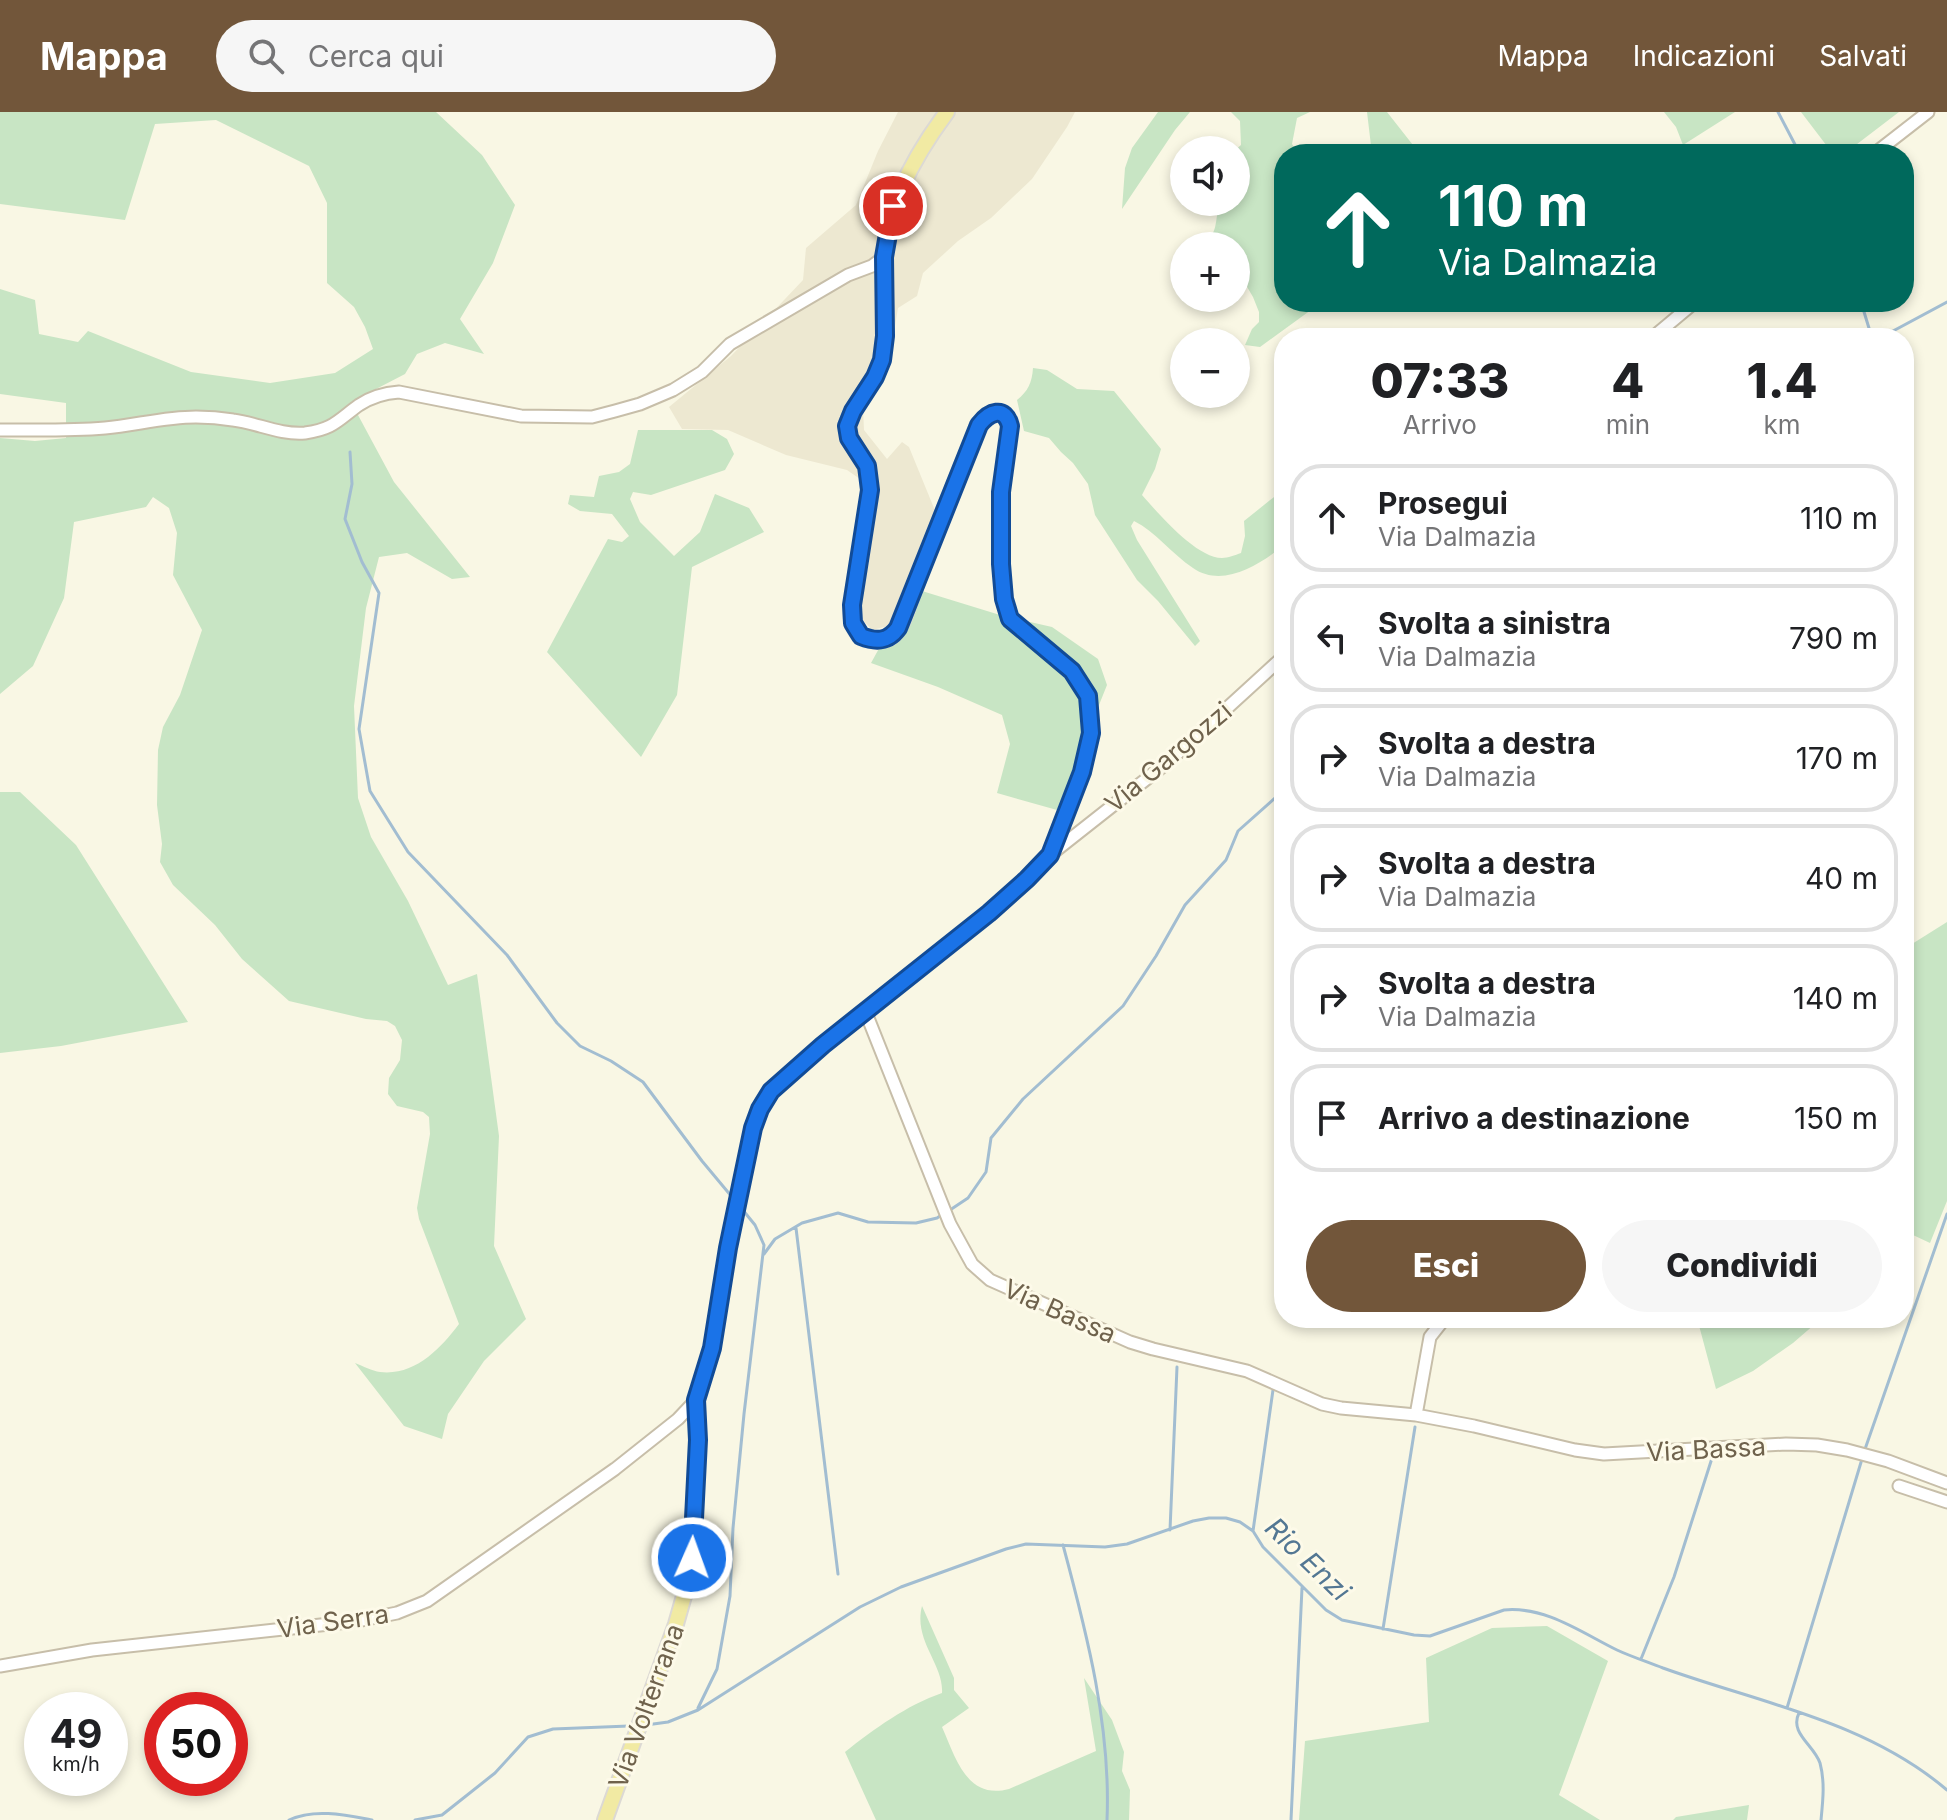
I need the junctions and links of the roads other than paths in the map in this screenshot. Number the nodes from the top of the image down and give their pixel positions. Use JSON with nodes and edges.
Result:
{"nodes":[{"id":1,"x":947,"y":112,"type":"edge"},
{"id":2,"x":1928,"y":112,"type":"edge"},
{"id":3,"x":1887,"y":144,"type":"edge"},
{"id":4,"x":884,"y":257,"type":"junction"},
{"id":5,"x":1683,"y":312,"type":"edge"},
{"id":6,"x":1664,"y":328,"type":"edge"},
{"id":7,"x":0,"y":430,"type":"edge"},
{"id":8,"x":1274,"y":665,"type":"edge"},
{"id":9,"x":1050,"y":855,"type":"junction"},
{"id":10,"x":866,"y":1013,"type":"junction"},
{"id":11,"x":1437,"y":1328,"type":"edge"},
{"id":12,"x":696,"y":1400,"type":"junction"},
{"id":13,"x":1416,"y":1415,"type":"junction"},
{"id":14,"x":1899,"y":1486,"type":"dead end"},
{"id":15,"x":1946,"y":1494,"type":"edge"},
{"id":16,"x":0,"y":1666,"type":"edge"},
{"id":17,"x":605,"y":1820,"type":"edge"}],
"edges":[{"from":1,"to":4,"type":"main road"},
{"from":2,"to":3,"type":"street"},
{"from":4,"to":7,"type":"street"},
{"from":4,"to":9,"type":"main road"},
{"from":5,"to":6,"type":"street"},
{"from":8,"to":9,"type":"street","name":"Via Gargozzi"},
{"from":9,"to":10,"type":"main road","name":"Via Volterrana"},
{"from":10,"to":12,"type":"main road","name":"Via Volterrana"},
{"from":10,"to":13,"type":"street","name":"Via Bassa"},
{"from":11,"to":13,"type":"street"},
{"from":12,"to":16,"type":"street","name":"Via Serra"},
{"from":12,"to":17,"type":"main road","name":"Via Volterrana"},
{"from":13,"to":15,"type":"street","name":"Via Bassa"},
{"from":14,"to":15,"type":"street","name":"Via Bassa"}]}
